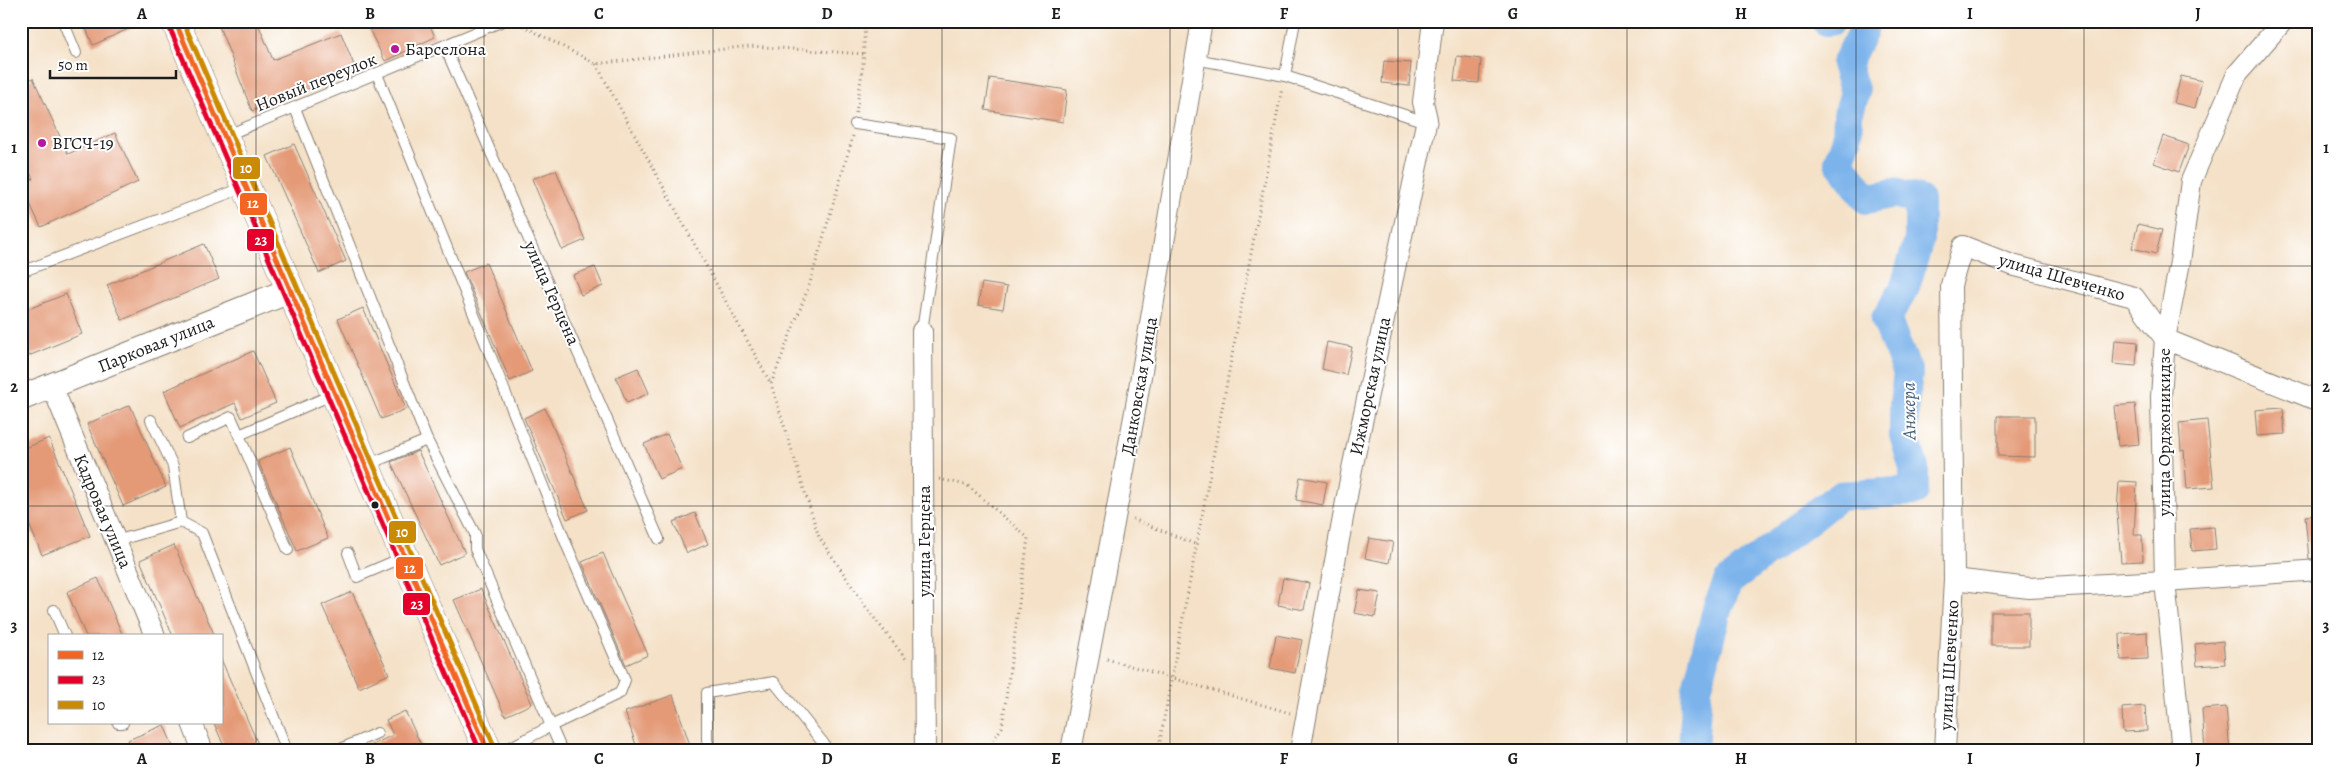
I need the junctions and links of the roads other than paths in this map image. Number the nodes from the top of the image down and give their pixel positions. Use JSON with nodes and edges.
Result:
{"nodes":[{"id":1,"x":63,"y":21,"type":"edge"},
{"id":2,"x":175,"y":21,"type":"edge"},
{"id":3,"x":503,"y":21,"type":"edge"},
{"id":4,"x":1202,"y":21,"type":"edge"},
{"id":5,"x":1295,"y":21,"type":"edge"},
{"id":6,"x":1433,"y":21,"type":"edge"},
{"id":7,"x":2283,"y":21,"type":"edge"},
{"id":8,"x":445,"y":47,"type":"junction"},
{"id":9,"x":76,"y":53,"type":"dead end"},
{"id":10,"x":1196,"y":59,"type":"junction"},
{"id":11,"x":378,"y":74,"type":"junction"},
{"id":12,"x":1285,"y":76,"type":"junction"},
{"id":13,"x":295,"y":108,"type":"junction"},
{"id":14,"x":1429,"y":123,"type":"junction"},
{"id":15,"x":855,"y":124,"type":"road end"},
{"id":16,"x":224,"y":137,"type":"junction"},
{"id":17,"x":246,"y":186,"type":"junction"},
{"id":18,"x":21,"y":272,"type":"edge"},
{"id":19,"x":291,"y":290,"type":"junction"},
{"id":20,"x":922,"y":332,"type":"joint"},
{"id":21,"x":2165,"y":340,"type":"junction"},
{"id":22,"x":52,"y":386,"type":"junction"},
{"id":23,"x":335,"y":394,"type":"junction"},
{"id":24,"x":21,"y":398,"type":"edge"},
{"id":25,"x":2319,"y":401,"type":"edge"},
{"id":26,"x":151,"y":420,"type":"dead end"},
{"id":27,"x":239,"y":435,"type":"junction"},
{"id":28,"x":187,"y":438,"type":"dead end"},
{"id":29,"x":428,"y":440,"type":"junction"},
{"id":30,"x":366,"y":466,"type":"junction"},
{"id":31,"x":182,"y":522,"type":"junction"},
{"id":32,"x":659,"y":539,"type":"dead end"},
{"id":33,"x":116,"y":541,"type":"junction"},
{"id":34,"x":288,"y":550,"type":"dead end"},
{"id":35,"x":348,"y":553,"type":"dead end"},
{"id":36,"x":404,"y":556,"type":"junction"},
{"id":37,"x":2319,"y":570,"type":"edge"},
{"id":38,"x":1954,"y":579,"type":"junction"},
{"id":39,"x":2165,"y":582,"type":"junction"},
{"id":40,"x":54,"y":610,"type":"dead end"},
{"id":41,"x":64,"y":634,"type":"edge"},
{"id":42,"x":154,"y":634,"type":"edge"},
{"id":43,"x":192,"y":724,"type":"edge"},
{"id":44,"x":552,"y":726,"type":"junction"},
{"id":45,"x":377,"y":733,"type":"dead end"},
{"id":46,"x":203,"y":751,"type":"edge"},
{"id":47,"x":287,"y":751,"type":"edge"},
{"id":48,"x":336,"y":751,"type":"edge"},
{"id":49,"x":488,"y":751,"type":"edge"},
{"id":50,"x":503,"y":751,"type":"edge"},
{"id":51,"x":562,"y":751,"type":"edge"},
{"id":52,"x":710,"y":751,"type":"edge"},
{"id":53,"x":826,"y":751,"type":"edge"},
{"id":54,"x":926,"y":751,"type":"edge"},
{"id":55,"x":1071,"y":751,"type":"edge"},
{"id":56,"x":1300,"y":751,"type":"edge"},
{"id":57,"x":1945,"y":751,"type":"edge"},
{"id":58,"x":2182,"y":751,"type":"edge"}],
"edges":[{"from":1,"to":9,"type":"lane"},
{"from":2,"to":16,"type":"main road"},
{"from":3,"to":8,"type":"lane","name":"Новый переулок"},
{"from":4,"to":10,"type":"street","name":"Данковская улица"},
{"from":5,"to":12,"type":"lane"},
{"from":6,"to":14,"type":"street","name":"Ижморская улица"},
{"from":7,"to":21,"type":"street","name":"улица Орджоникидзе"},
{"from":8,"to":11,"type":"lane","name":"Новый переулок"},
{"from":8,"to":32,"type":"lane","name":"улица Герцена"},
{"from":10,"to":12,"type":"lane"},
{"from":10,"to":55,"type":"street","name":"Данковская улица"},
{"from":11,"to":13,"type":"lane","name":"Новый переулок"},
{"from":11,"to":44,"type":"lane"},
{"from":12,"to":14,"type":"lane"},
{"from":13,"to":16,"type":"lane","name":"Новый переулок"},
{"from":13,"to":29,"type":"lane"},
{"from":14,"to":56,"type":"street","name":"Ижморская улица"},
{"from":15,"to":20,"type":"lane"},
{"from":16,"to":17,"type":"main road"},
{"from":17,"to":18,"type":"lane"},
{"from":17,"to":19,"type":"main road"},
{"from":19,"to":22,"type":"street","name":"Парковая улица"},
{"from":19,"to":23,"type":"main road"},
{"from":20,"to":54,"type":"street","name":"улица Герцена"},
{"from":21,"to":25,"type":"street"},
{"from":21,"to":38,"type":"street","name":"улица Шевченко"},
{"from":21,"to":39,"type":"street","name":"улица Орджоникидзе"},
{"from":22,"to":24,"type":"street","name":"Парковая улица"},
{"from":22,"to":33,"type":"street","name":"Кадровая улица"},
{"from":23,"to":27,"type":"lane"},
{"from":23,"to":30,"type":"main road"},
{"from":26,"to":31,"type":"lane"},
{"from":27,"to":28,"type":"lane"},
{"from":27,"to":34,"type":"lane"},
{"from":29,"to":30,"type":"lane"},
{"from":29,"to":44,"type":"lane"},
{"from":30,"to":36,"type":"main road"},
{"from":31,"to":33,"type":"lane"},
{"from":31,"to":47,"type":"lane"},
{"from":33,"to":42,"type":"street","name":"Кадровая улица"},
{"from":35,"to":36,"type":"lane"},
{"from":36,"to":49,"type":"main road"},
{"from":37,"to":39,"type":"street"},
{"from":38,"to":39,"type":"street"},
{"from":38,"to":57,"type":"street","name":"улица Шевченко"},
{"from":39,"to":58,"type":"street","name":"улица Орджоникидзе"},
{"from":40,"to":41,"type":"lane"},
{"from":43,"to":46,"type":"street"},
{"from":44,"to":50,"type":"lane"},
{"from":44,"to":51,"type":"lane"},
{"from":45,"to":48,"type":"lane"},
{"from":52,"to":53,"type":"lane"}]}
